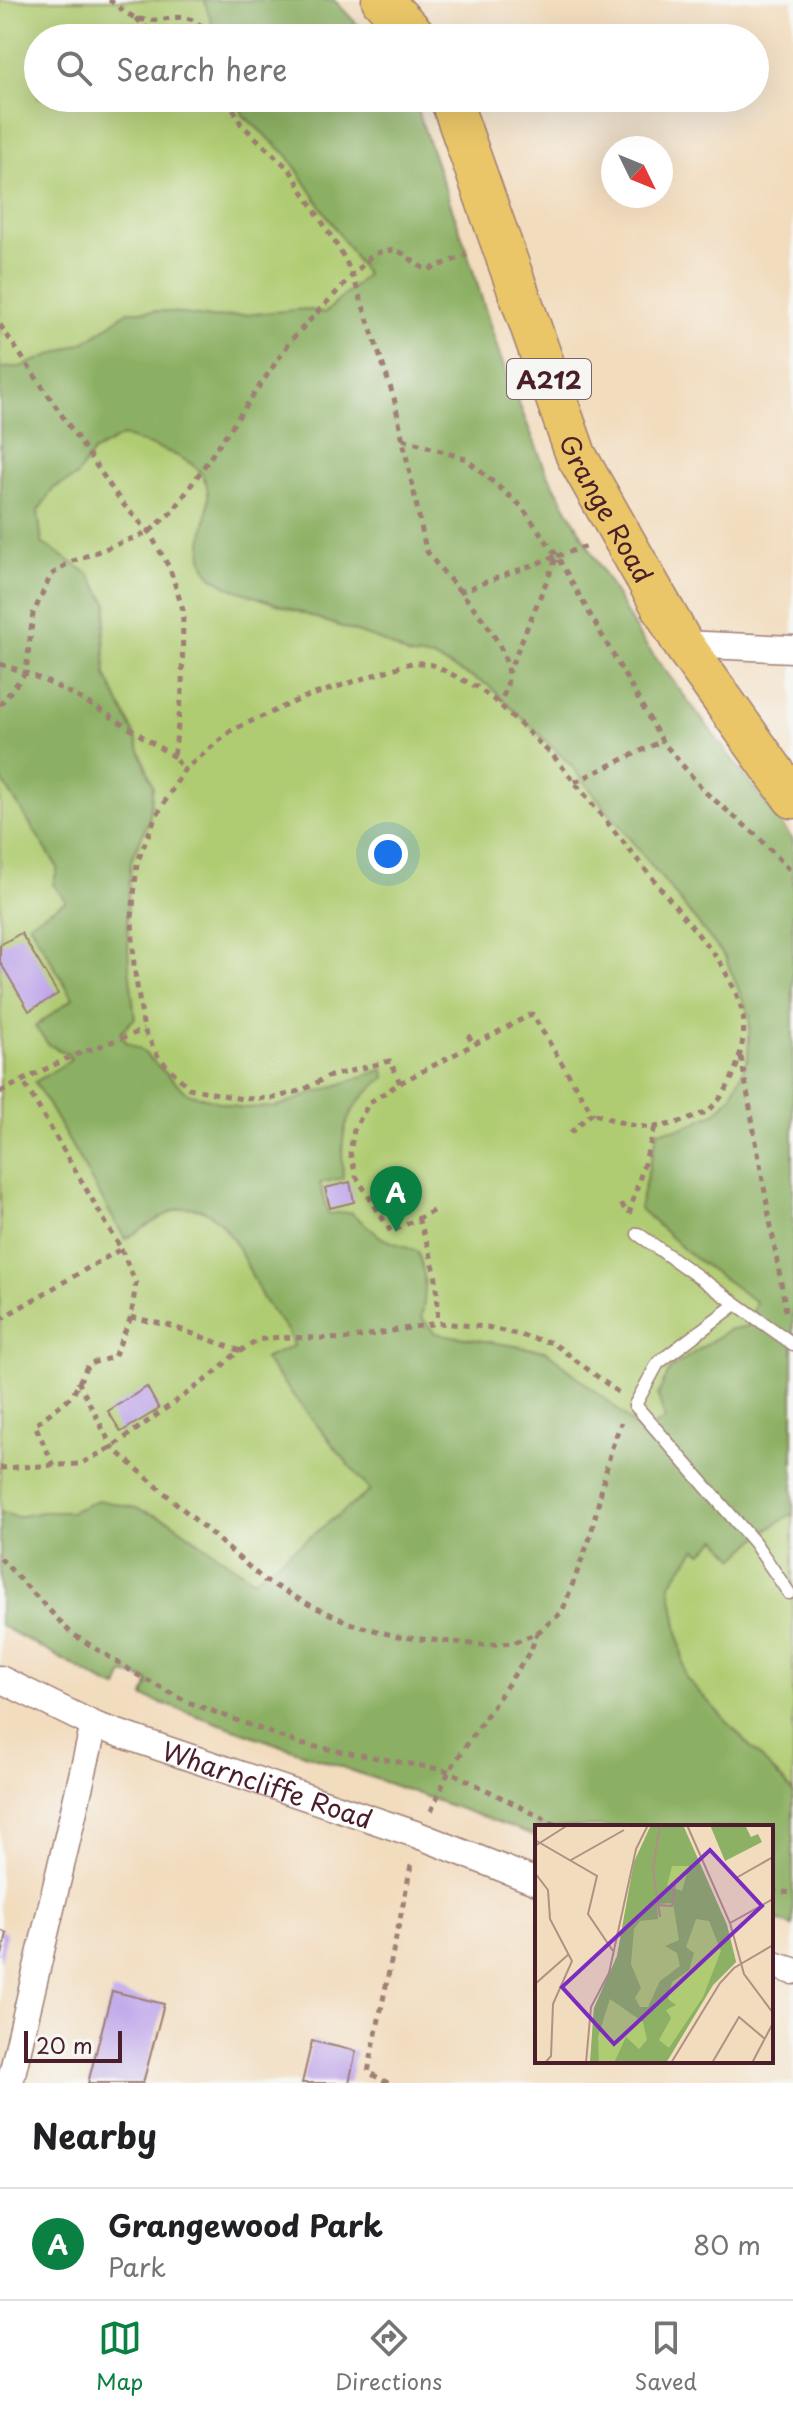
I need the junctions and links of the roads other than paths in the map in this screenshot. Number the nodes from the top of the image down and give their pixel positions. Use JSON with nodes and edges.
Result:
{"nodes":[{"id":1,"x":382,"y":0,"type":"edge"},
{"id":2,"x":405,"y":24,"type":"edge"},
{"id":3,"x":455,"y":112,"type":"edge"},
{"id":4,"x":683,"y":644,"type":"junction"},
{"id":5,"x":793,"y":649,"type":"edge"},
{"id":6,"x":793,"y":798,"type":"edge"},
{"id":7,"x":638,"y":1234,"type":"road end"},
{"id":8,"x":736,"y":1304,"type":"junction"},
{"id":9,"x":792,"y":1343,"type":"edge"},
{"id":10,"x":789,"y":1593,"type":"dead end"},
{"id":11,"x":0,"y":1679,"type":"edge"},
{"id":12,"x":94,"y":1725,"type":"junction"},
{"id":13,"x":535,"y":1881,"type":"edge"},
{"id":14,"x":773,"y":1965,"type":"edge"},
{"id":15,"x":793,"y":1971,"type":"edge"},
{"id":16,"x":10,"y":2083,"type":"edge"}],
"edges":[{"from":1,"to":2,"type":"main road"},
{"from":3,"to":4,"type":"main road","name":"Grange Road","number":"A212"},
{"from":4,"to":5,"type":"street"},
{"from":4,"to":6,"type":"main road","name":"Grange Road","number":"A212"},
{"from":7,"to":8,"type":"lane"},
{"from":8,"to":9,"type":"lane"},
{"from":8,"to":10,"type":"lane"},
{"from":11,"to":12,"type":"street","name":"Wharncliffe Road"},
{"from":12,"to":13,"type":"street","name":"Wharncliffe Road"},
{"from":12,"to":16,"type":"street"},
{"from":14,"to":15,"type":"street"}]}
